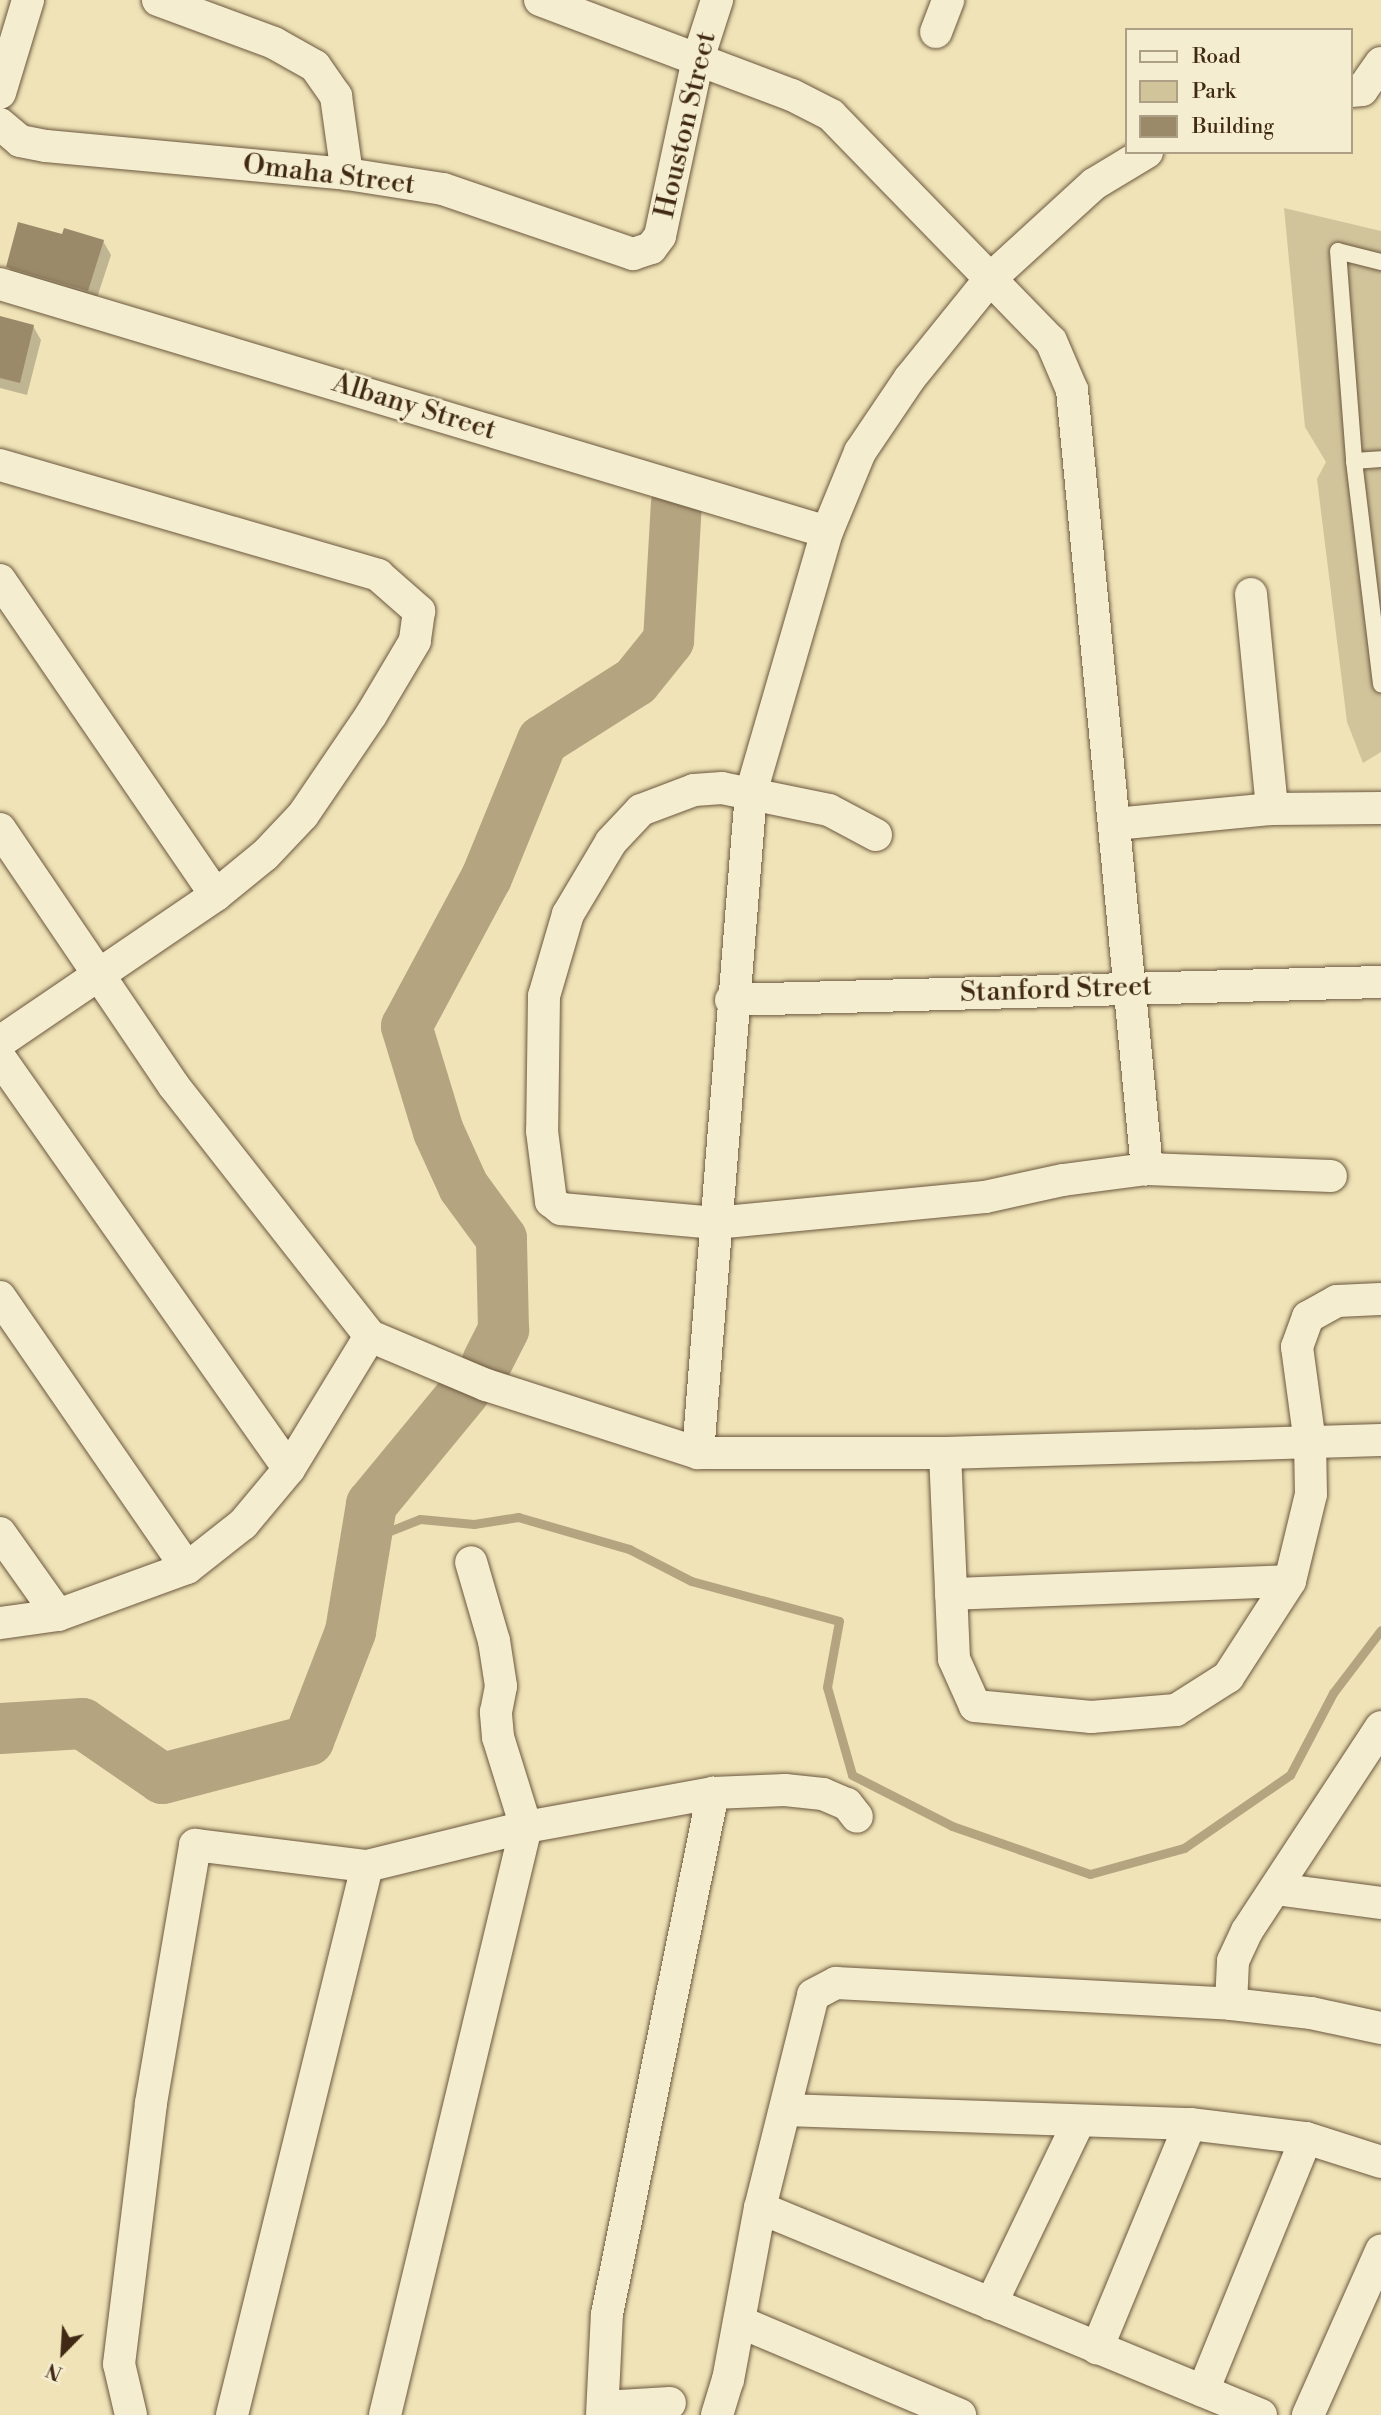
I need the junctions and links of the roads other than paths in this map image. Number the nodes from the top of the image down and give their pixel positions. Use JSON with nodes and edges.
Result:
{"nodes":[{"id":1,"x":28,"y":0,"type":"edge"},
{"id":2,"x":158,"y":0,"type":"edge"},
{"id":3,"x":540,"y":0,"type":"edge"},
{"id":4,"x":718,"y":0,"type":"edge"},
{"id":5,"x":948,"y":0,"type":"edge"},
{"id":6,"x":936,"y":32,"type":"dead end"},
{"id":7,"x":698,"y":59,"type":"junction"},
{"id":8,"x":1381,"y":63,"type":"edge"},
{"id":9,"x":0,"y":93,"type":"edge"},
{"id":10,"x":1365,"y":95,"type":"edge"},
{"id":11,"x":0,"y":126,"type":"edge"},
{"id":12,"x":1144,"y":154,"type":"edge"},
{"id":13,"x":347,"y":174,"type":"junction"},
{"id":14,"x":651,"y":248,"type":"joint"},
{"id":15,"x":1381,"y":262,"type":"edge"},
{"id":16,"x":990,"y":278,"type":"junction"},
{"id":17,"x":0,"y":284,"type":"edge"},
{"id":18,"x":1381,"y":458,"type":"edge"},
{"id":19,"x":1353,"y":461,"type":"junction"},
{"id":20,"x":0,"y":466,"type":"edge"},
{"id":21,"x":827,"y":532,"type":"junction"},
{"id":22,"x":0,"y":580,"type":"edge"},
{"id":23,"x":1251,"y":594,"type":"dead end"},
{"id":24,"x":1381,"y":684,"type":"edge"},
{"id":25,"x":751,"y":793,"type":"junction"},
{"id":26,"x":1381,"y":808,"type":"edge"},
{"id":27,"x":1272,"y":809,"type":"junction"},
{"id":28,"x":1115,"y":824,"type":"junction"},
{"id":29,"x":0,"y":829,"type":"edge"},
{"id":30,"x":876,"y":835,"type":"dead end"},
{"id":31,"x":216,"y":895,"type":"junction"},
{"id":32,"x":101,"y":975,"type":"junction"},
{"id":33,"x":1381,"y":982,"type":"edge"},
{"id":34,"x":1131,"y":987,"type":"junction"},
{"id":35,"x":731,"y":1000,"type":"junction"},
{"id":36,"x":0,"y":1042,"type":"edge"},
{"id":37,"x":0,"y":1058,"type":"edge"},
{"id":38,"x":1147,"y":1169,"type":"junction"},
{"id":39,"x":1331,"y":1176,"type":"dead end"},
{"id":40,"x":715,"y":1223,"type":"junction"},
{"id":41,"x":0,"y":1297,"type":"edge"},
{"id":42,"x":1381,"y":1299,"type":"edge"},
{"id":43,"x":370,"y":1336,"type":"junction"},
{"id":44,"x":1381,"y":1440,"type":"edge"},
{"id":45,"x":1310,"y":1443,"type":"junction"},
{"id":46,"x":698,"y":1453,"type":"junction"},
{"id":47,"x":945,"y":1453,"type":"junction"},
{"id":48,"x":289,"y":1469,"type":"junction"},
{"id":49,"x":0,"y":1533,"type":"edge"},
{"id":50,"x":471,"y":1562,"type":"dead end"},
{"id":51,"x":187,"y":1568,"type":"junction"},
{"id":52,"x":1290,"y":1581,"type":"junction"},
{"id":53,"x":951,"y":1594,"type":"junction"},
{"id":54,"x":58,"y":1615,"type":"junction"},
{"id":55,"x":0,"y":1623,"type":"edge"},
{"id":56,"x":1381,"y":1727,"type":"edge"},
{"id":57,"x":713,"y":1793,"type":"junction"},
{"id":58,"x":857,"y":1817,"type":"dead end"},
{"id":59,"x":526,"y":1827,"type":"junction"},
{"id":60,"x":367,"y":1866,"type":"junction"},
{"id":61,"x":1276,"y":1889,"type":"junction"},
{"id":62,"x":1381,"y":1903,"type":"edge"},
{"id":63,"x":1231,"y":2004,"type":"junction"},
{"id":64,"x":1381,"y":2028,"type":"edge"},
{"id":65,"x":787,"y":2110,"type":"junction"},
{"id":66,"x":1077,"y":2123,"type":"junction"},
{"id":67,"x":1190,"y":2124,"type":"junction"},
{"id":68,"x":1306,"y":2138,"type":"junction"},
{"id":69,"x":1381,"y":2162,"type":"edge"},
{"id":70,"x":760,"y":2208,"type":"junction"},
{"id":71,"x":1381,"y":2251,"type":"edge"},
{"id":72,"x":991,"y":2304,"type":"junction"},
{"id":73,"x":740,"y":2322,"type":"junction"},
{"id":74,"x":1097,"y":2349,"type":"junction"},
{"id":75,"x":1203,"y":2391,"type":"junction"},
{"id":76,"x":670,"y":2403,"type":"dead end"},
{"id":77,"x":602,"y":2411,"type":"edge"},
{"id":78,"x":131,"y":2415,"type":"edge"},
{"id":79,"x":232,"y":2415,"type":"edge"},
{"id":80,"x":385,"y":2415,"type":"edge"},
{"id":81,"x":717,"y":2415,"type":"edge"},
{"id":82,"x":960,"y":2415,"type":"edge"},
{"id":83,"x":1261,"y":2415,"type":"edge"},
{"id":84,"x":1308,"y":2415,"type":"edge"}],
"edges":[{"from":1,"to":9,"type":"street"},
{"from":2,"to":13,"type":"street"},
{"from":3,"to":7,"type":"street"},
{"from":4,"to":7,"type":"street","name":"Houston Street"},
{"from":5,"to":6,"type":"street"},
{"from":7,"to":14,"type":"street","name":"Houston Street"},
{"from":7,"to":16,"type":"street"},
{"from":8,"to":10,"type":"street"},
{"from":11,"to":13,"type":"street","name":"Omaha Street"},
{"from":12,"to":16,"type":"street"},
{"from":13,"to":14,"type":"street","name":"Omaha Street"},
{"from":15,"to":19,"type":"lane"},
{"from":16,"to":21,"type":"street"},
{"from":16,"to":28,"type":"street"},
{"from":17,"to":21,"type":"street","name":"Albany Street"},
{"from":18,"to":19,"type":"lane"},
{"from":19,"to":24,"type":"lane"},
{"from":20,"to":31,"type":"street"},
{"from":21,"to":25,"type":"street"},
{"from":22,"to":31,"type":"street"},
{"from":23,"to":27,"type":"street"},
{"from":25,"to":30,"type":"street"},
{"from":25,"to":35,"type":"street"},
{"from":25,"to":40,"type":"street"},
{"from":26,"to":27,"type":"street"},
{"from":27,"to":28,"type":"street"},
{"from":28,"to":34,"type":"street"},
{"from":29,"to":32,"type":"street"},
{"from":31,"to":32,"type":"street"},
{"from":32,"to":36,"type":"street"},
{"from":32,"to":43,"type":"street"},
{"from":33,"to":34,"type":"street","name":"Stanford Street"},
{"from":34,"to":35,"type":"street","name":"Stanford Street"},
{"from":34,"to":38,"type":"street"},
{"from":35,"to":40,"type":"street"},
{"from":37,"to":48,"type":"street"},
{"from":38,"to":39,"type":"street"},
{"from":38,"to":40,"type":"street"},
{"from":40,"to":46,"type":"street"},
{"from":41,"to":51,"type":"street"},
{"from":42,"to":45,"type":"street"},
{"from":43,"to":46,"type":"street"},
{"from":43,"to":48,"type":"street"},
{"from":44,"to":45,"type":"street"},
{"from":45,"to":47,"type":"street"},
{"from":45,"to":52,"type":"street"},
{"from":46,"to":47,"type":"street"},
{"from":47,"to":53,"type":"street"},
{"from":48,"to":51,"type":"street"},
{"from":49,"to":54,"type":"street"},
{"from":50,"to":59,"type":"street"},
{"from":51,"to":54,"type":"street"},
{"from":52,"to":53,"type":"street"},
{"from":52,"to":53,"type":"street"},
{"from":54,"to":55,"type":"street"},
{"from":56,"to":61,"type":"street"},
{"from":57,"to":58,"type":"street"},
{"from":57,"to":59,"type":"street"},
{"from":57,"to":77,"type":"street"},
{"from":59,"to":60,"type":"street"},
{"from":59,"to":80,"type":"street"},
{"from":60,"to":78,"type":"street"},
{"from":60,"to":79,"type":"street"},
{"from":61,"to":62,"type":"street"},
{"from":61,"to":63,"type":"street"},
{"from":63,"to":64,"type":"street"},
{"from":63,"to":65,"type":"street"},
{"from":65,"to":66,"type":"street"},
{"from":65,"to":70,"type":"street"},
{"from":66,"to":67,"type":"street"},
{"from":66,"to":72,"type":"street"},
{"from":67,"to":68,"type":"street"},
{"from":67,"to":74,"type":"street"},
{"from":68,"to":69,"type":"street"},
{"from":68,"to":75,"type":"street"},
{"from":70,"to":72,"type":"street"},
{"from":70,"to":73,"type":"street"},
{"from":71,"to":84,"type":"street"},
{"from":72,"to":74,"type":"street"},
{"from":73,"to":81,"type":"street"},
{"from":73,"to":82,"type":"street"},
{"from":74,"to":75,"type":"street"},
{"from":75,"to":83,"type":"street"},
{"from":76,"to":77,"type":"street"}]}
